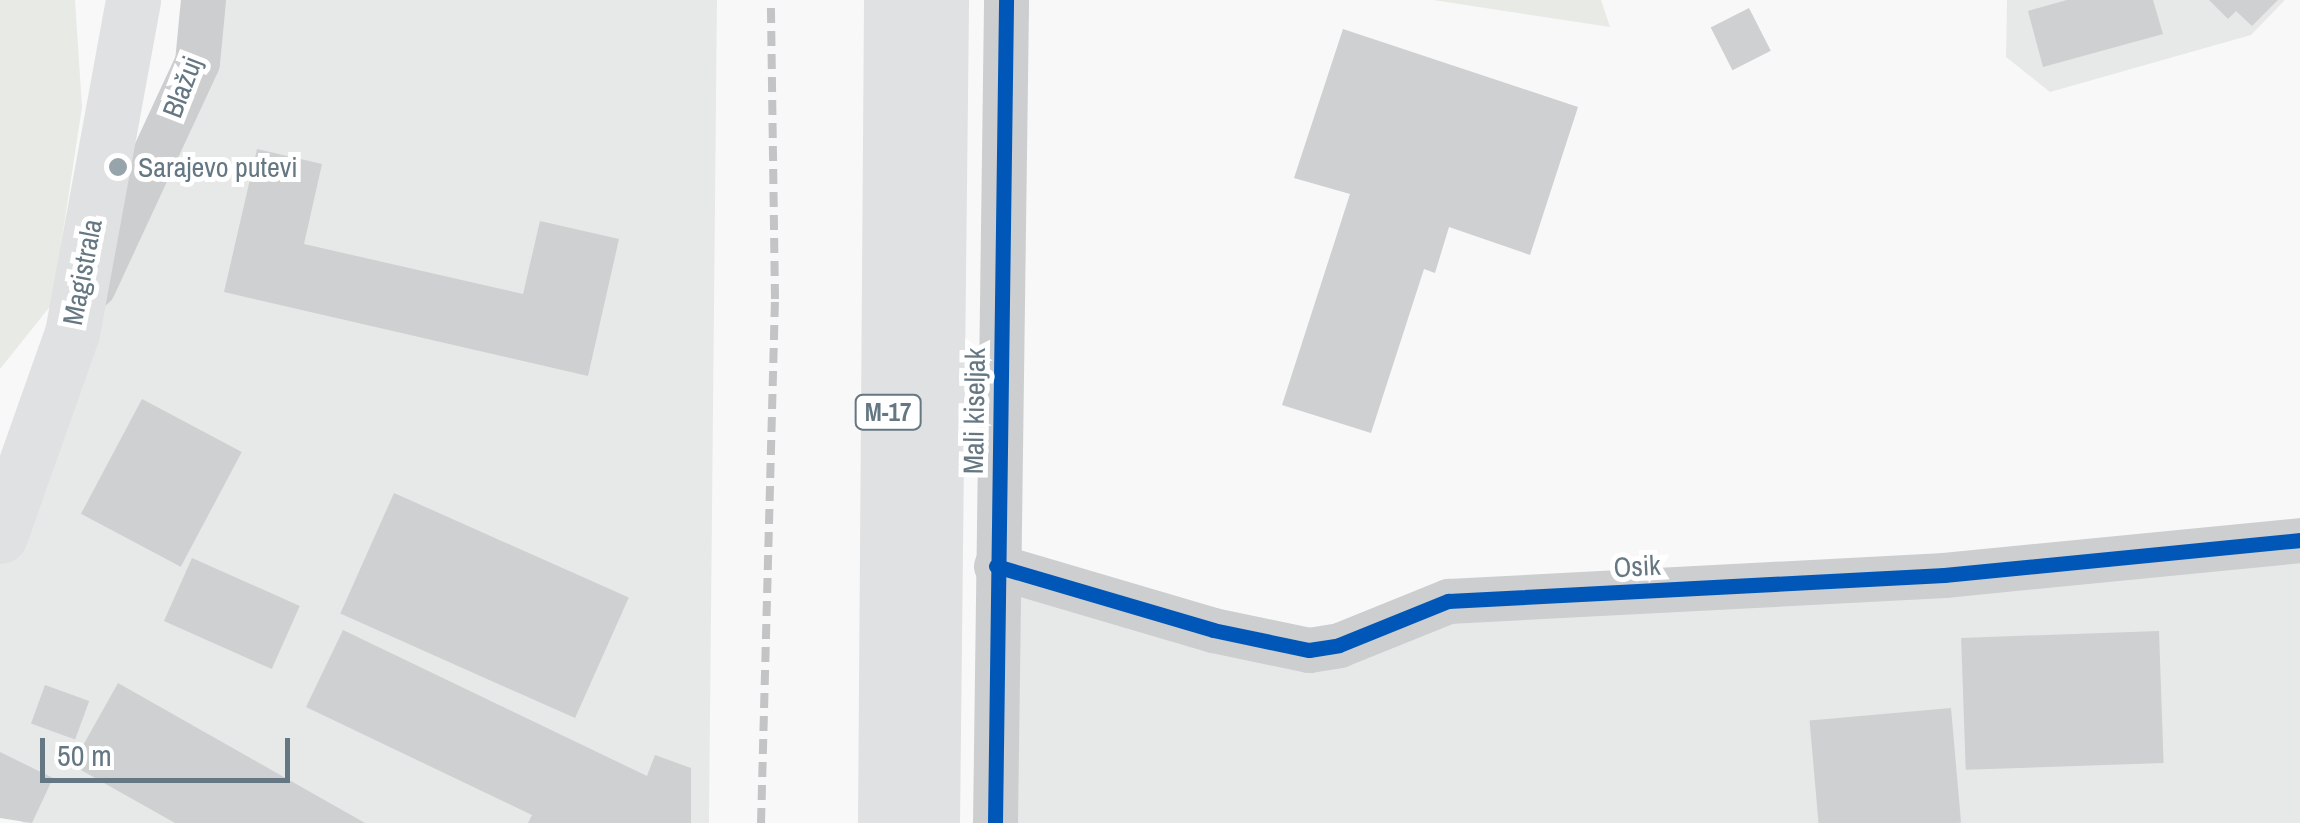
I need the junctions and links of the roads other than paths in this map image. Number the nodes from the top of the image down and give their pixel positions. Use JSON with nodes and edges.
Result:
{"nodes":[{"id":1,"x":132,"y":0,"type":"edge"},
{"id":2,"x":203,"y":0,"type":"edge"},
{"id":3,"x":891,"y":0,"type":"edge"},
{"id":4,"x":941,"y":0,"type":"edge"},
{"id":5,"x":1006,"y":0,"type":"edge"},
{"id":6,"x":72,"y":333,"type":"junction"},
{"id":7,"x":0,"y":536,"type":"edge"},
{"id":8,"x":2300,"y":540,"type":"edge"},
{"id":9,"x":996,"y":566,"type":"junction"},
{"id":10,"x":884,"y":823,"type":"edge"},
{"id":11,"x":932,"y":823,"type":"edge"},
{"id":12,"x":995,"y":823,"type":"edge"}],
"edges":[{"from":1,"to":6,"type":"main road","name":"Magistrala"},
{"from":2,"to":6,"type":"street","name":"Blažuj"},
{"from":3,"to":10,"type":"main road","number":"M-17"},
{"from":4,"to":11,"type":"main road","number":"M-17"},
{"from":5,"to":9,"type":"street","name":"Mali kiseljak"},
{"from":6,"to":7,"type":"main road","name":"Magistrala"},
{"from":8,"to":9,"type":"street","name":"Osik"},
{"from":9,"to":12,"type":"street","name":"Mali kiseljak"}]}
